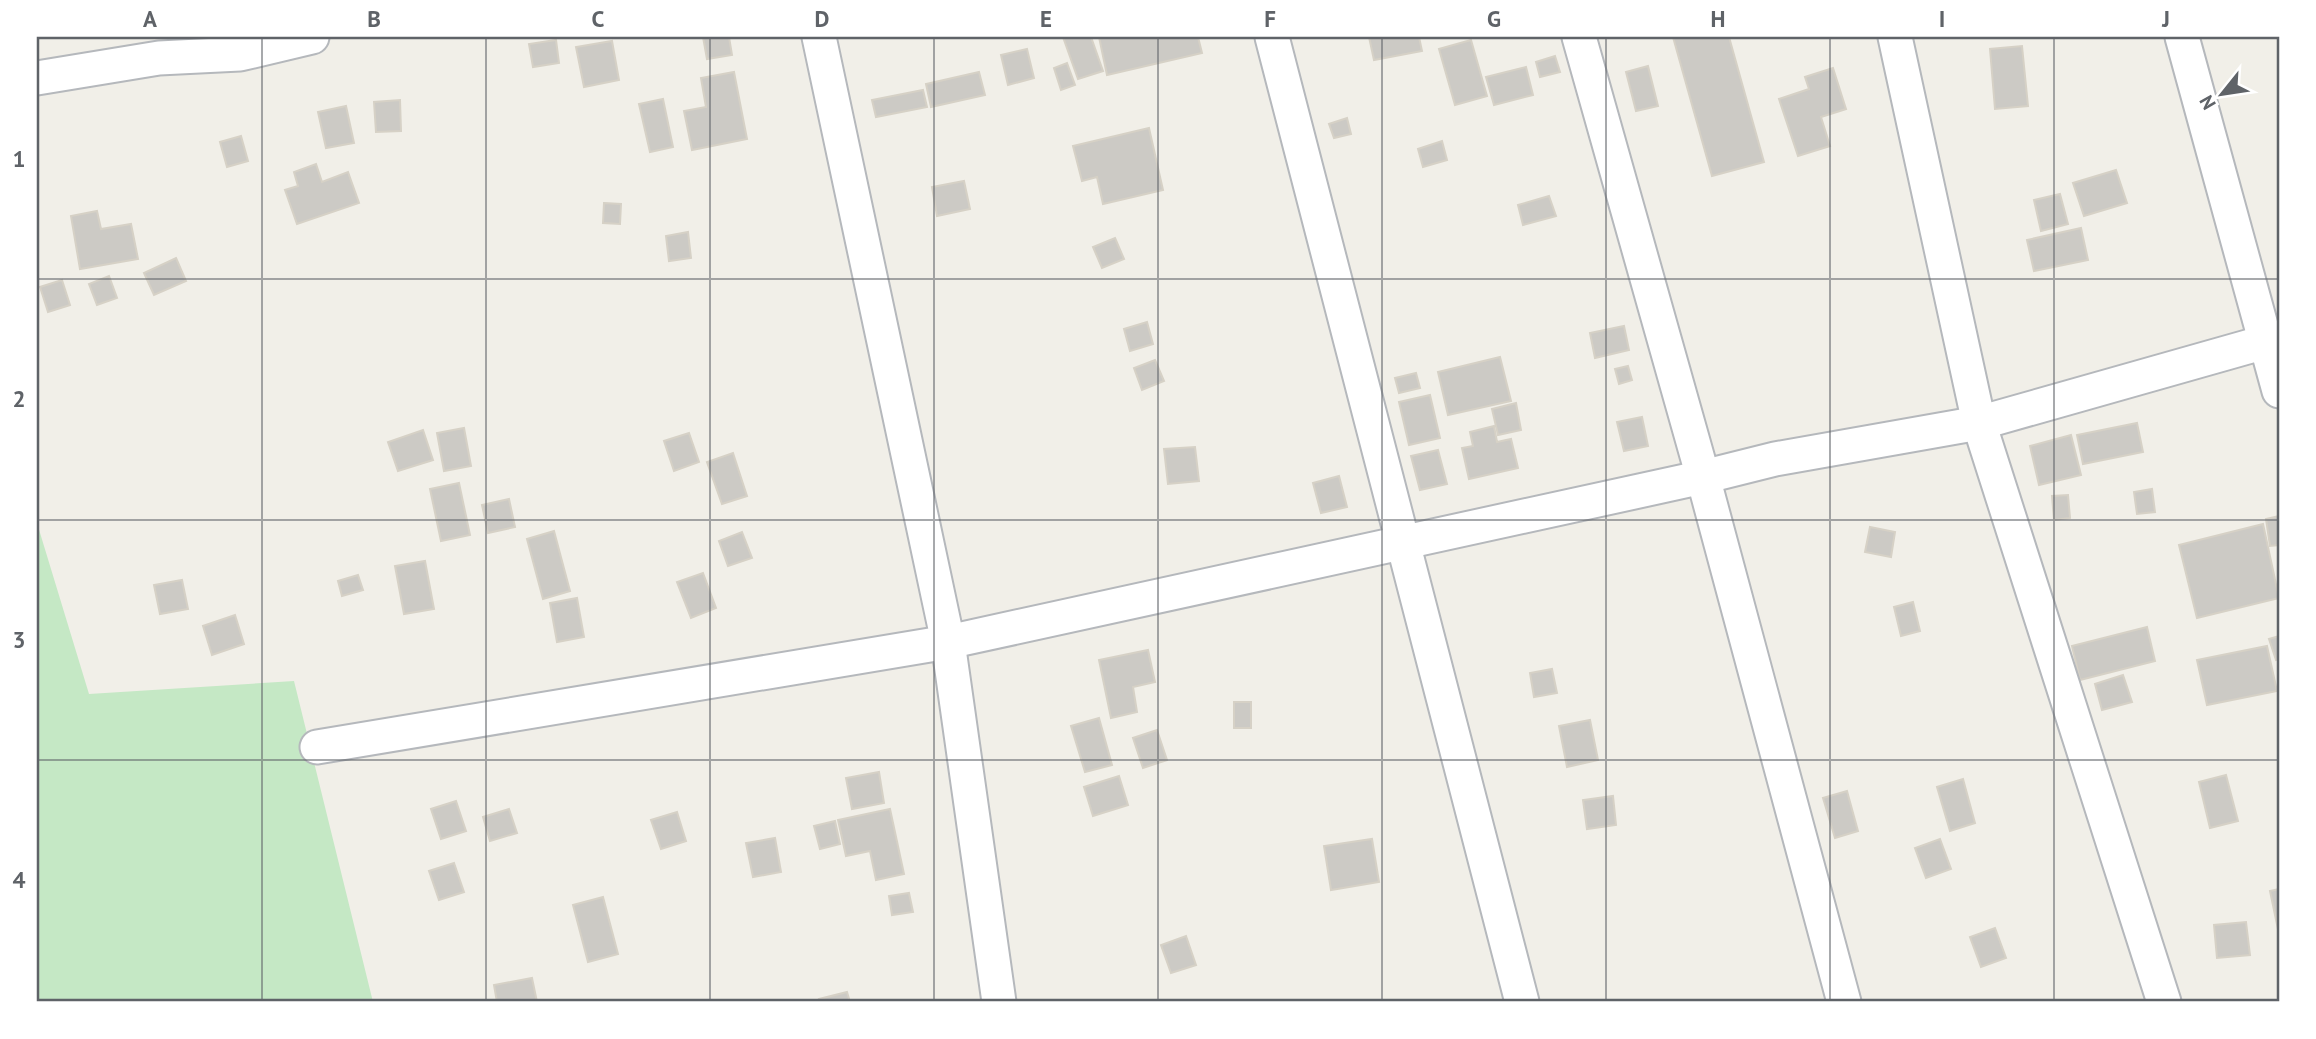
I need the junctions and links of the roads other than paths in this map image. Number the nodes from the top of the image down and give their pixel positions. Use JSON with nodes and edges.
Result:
{"nodes":[{"id":1,"x":312,"y":37,"type":"edge"},
{"id":2,"x":819,"y":37,"type":"edge"},
{"id":3,"x":1272,"y":37,"type":"edge"},
{"id":4,"x":1579,"y":37,"type":"edge"},
{"id":5,"x":1895,"y":37,"type":"edge"},
{"id":6,"x":2182,"y":37,"type":"edge"},
{"id":7,"x":37,"y":78,"type":"edge"},
{"id":8,"x":2272,"y":339,"type":"edge"},
{"id":9,"x":2279,"y":391,"type":"edge"},
{"id":10,"x":1979,"y":423,"type":"junction"},
{"id":11,"x":1703,"y":477,"type":"junction"},
{"id":12,"x":1401,"y":542,"type":"junction"},
{"id":13,"x":948,"y":642,"type":"junction"},
{"id":14,"x":317,"y":747,"type":"dead end"},
{"id":15,"x":999,"y":1002,"type":"edge"},
{"id":16,"x":1522,"y":1002,"type":"edge"},
{"id":17,"x":1844,"y":1002,"type":"edge"},
{"id":18,"x":2164,"y":1002,"type":"edge"}],
"edges":[{"from":1,"to":7,"type":"street"},
{"from":2,"to":13,"type":"street"},
{"from":3,"to":12,"type":"street"},
{"from":4,"to":11,"type":"street"},
{"from":5,"to":10,"type":"street"},
{"from":6,"to":8,"type":"street"},
{"from":8,"to":9,"type":"street"},
{"from":8,"to":10,"type":"street"},
{"from":10,"to":11,"type":"street"},
{"from":10,"to":18,"type":"street"},
{"from":11,"to":12,"type":"street"},
{"from":11,"to":17,"type":"street"},
{"from":12,"to":13,"type":"street"},
{"from":12,"to":16,"type":"street"},
{"from":13,"to":14,"type":"street"},
{"from":13,"to":15,"type":"street"}]}
